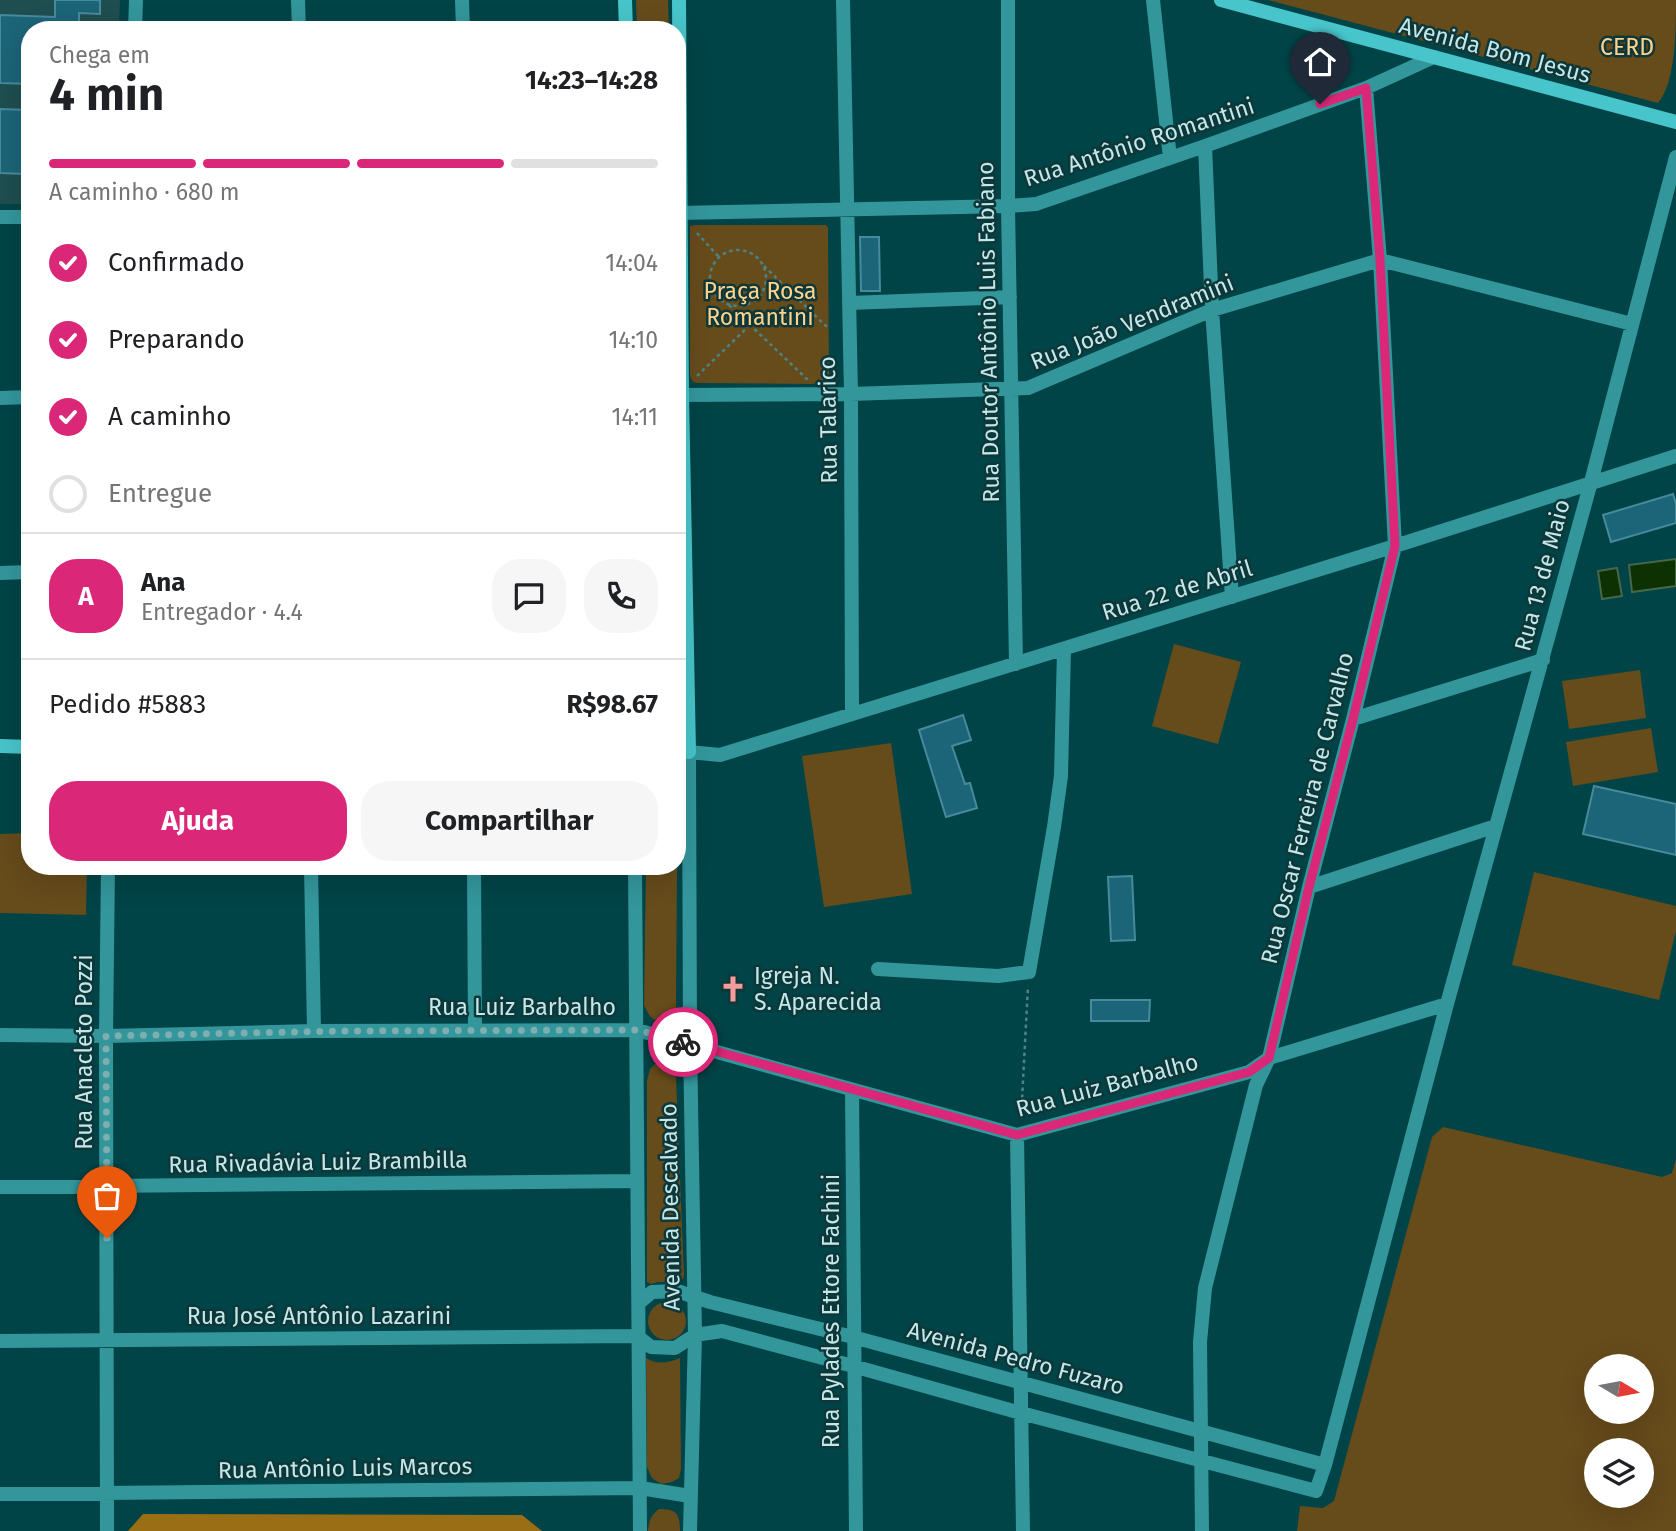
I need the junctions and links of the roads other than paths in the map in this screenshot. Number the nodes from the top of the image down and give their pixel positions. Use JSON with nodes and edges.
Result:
{"nodes":[{"id":1,"x":136,"y":0,"type":"edge"},
{"id":2,"x":298,"y":0,"type":"edge"},
{"id":3,"x":462,"y":0,"type":"edge"},
{"id":4,"x":625,"y":0,"type":"edge"},
{"id":5,"x":679,"y":0,"type":"edge"},
{"id":6,"x":843,"y":0,"type":"edge"},
{"id":7,"x":1008,"y":0,"type":"edge"},
{"id":8,"x":1153,"y":0,"type":"edge"},
{"id":9,"x":1221,"y":0,"type":"edge"},
{"id":10,"x":135,"y":21,"type":"edge"},
{"id":11,"x":299,"y":21,"type":"edge"},
{"id":12,"x":463,"y":21,"type":"edge"},
{"id":13,"x":626,"y":21,"type":"edge"},
{"id":14,"x":679,"y":21,"type":"edge"},
{"id":15,"x":1434,"y":57,"type":"junction"},
{"id":16,"x":1366,"y":88,"type":"junction"},
{"id":17,"x":1676,"y":122,"type":"edge"},
{"id":18,"x":1205,"y":146,"type":"junction"},
{"id":19,"x":1676,"y":157,"type":"edge"},
{"id":20,"x":1170,"y":158,"type":"junction"},
{"id":21,"x":1008,"y":206,"type":"junction"},
{"id":22,"x":847,"y":209,"type":"junction"},
{"id":23,"x":686,"y":213,"type":"edge"},
{"id":24,"x":0,"y":217,"type":"edge"},
{"id":25,"x":21,"y":217,"type":"edge"},
{"id":26,"x":1380,"y":260,"type":"junction"},
{"id":27,"x":1010,"y":297,"type":"junction"},
{"id":28,"x":849,"y":303,"type":"junction"},
{"id":29,"x":1212,"y":310,"type":"junction"},
{"id":30,"x":1632,"y":324,"type":"junction"},
{"id":31,"x":1011,"y":388,"type":"junction"},
{"id":32,"x":851,"y":394,"type":"junction"},
{"id":33,"x":686,"y":395,"type":"edge"},
{"id":34,"x":21,"y":397,"type":"edge"},
{"id":35,"x":0,"y":398,"type":"edge"},
{"id":36,"x":1676,"y":456,"type":"edge"},
{"id":37,"x":1591,"y":482,"type":"junction"},
{"id":38,"x":1395,"y":546,"type":"junction"},
{"id":39,"x":21,"y":572,"type":"edge"},
{"id":40,"x":0,"y":573,"type":"edge"},
{"id":41,"x":1232,"y":597,"type":"junction"},
{"id":42,"x":1065,"y":649,"type":"junction"},
{"id":43,"x":1543,"y":660,"type":"junction"},
{"id":44,"x":1016,"y":664,"type":"junction"},
{"id":45,"x":852,"y":713,"type":"junction"},
{"id":46,"x":1353,"y":719,"type":"junction"},
{"id":47,"x":0,"y":746,"type":"edge"},
{"id":48,"x":21,"y":747,"type":"edge"},
{"id":49,"x":686,"y":752,"type":"edge"},
{"id":50,"x":1496,"y":826,"type":"junction"},
{"id":51,"x":108,"y":875,"type":"edge"},
{"id":52,"x":311,"y":875,"type":"edge"},
{"id":53,"x":474,"y":875,"type":"edge"},
{"id":54,"x":635,"y":875,"type":"edge"},
{"id":55,"x":686,"y":875,"type":"edge"},
{"id":56,"x":1309,"y":887,"type":"junction"},
{"id":57,"x":878,"y":969,"type":"dead end"},
{"id":58,"x":1447,"y":1004,"type":"junction"},
{"id":59,"x":475,"y":1030,"type":"junction"},
{"id":60,"x":637,"y":1030,"type":"junction"},
{"id":61,"x":314,"y":1031,"type":"junction"},
{"id":62,"x":0,"y":1035,"type":"edge"},
{"id":63,"x":106,"y":1036,"type":"junction"},
{"id":64,"x":690,"y":1044,"type":"junction"},
{"id":65,"x":1269,"y":1058,"type":"junction"},
{"id":66,"x":852,"y":1090,"type":"junction"},
{"id":67,"x":1017,"y":1135,"type":"junction"},
{"id":68,"x":636,"y":1181,"type":"junction"},
{"id":69,"x":106,"y":1186,"type":"junction"},
{"id":70,"x":0,"y":1187,"type":"edge"},
{"id":71,"x":694,"y":1297,"type":"junction"},
{"id":72,"x":639,"y":1303,"type":"junction"},
{"id":73,"x":695,"y":1335,"type":"junction"},
{"id":74,"x":637,"y":1336,"type":"junction"},
{"id":75,"x":853,"y":1337,"type":"junction"},
{"id":76,"x":107,"y":1340,"type":"junction"},
{"id":77,"x":0,"y":1341,"type":"edge"},
{"id":78,"x":853,"y":1366,"type":"junction"},
{"id":79,"x":1019,"y":1383,"type":"junction"},
{"id":80,"x":1021,"y":1413,"type":"junction"},
{"id":81,"x":1201,"y":1432,"type":"junction"},
{"id":82,"x":1201,"y":1461,"type":"junction"},
{"id":83,"x":1325,"y":1465,"type":"junction"},
{"id":84,"x":640,"y":1488,"type":"junction"},
{"id":85,"x":107,"y":1493,"type":"junction"},
{"id":86,"x":0,"y":1494,"type":"edge"},
{"id":87,"x":690,"y":1496,"type":"junction"},
{"id":88,"x":107,"y":1531,"type":"edge"},
{"id":89,"x":640,"y":1531,"type":"edge"},
{"id":90,"x":690,"y":1531,"type":"edge"},
{"id":91,"x":856,"y":1531,"type":"edge"},
{"id":92,"x":1023,"y":1531,"type":"edge"},
{"id":93,"x":1202,"y":1531,"type":"edge"}],
"edges":[{"from":1,"to":10,"type":"street"},
{"from":2,"to":11,"type":"street"},
{"from":3,"to":12,"type":"street"},
{"from":4,"to":13,"type":"street"},
{"from":5,"to":14,"type":"street","name":"Avenida Descalvado"},
{"from":6,"to":22,"type":"street","name":"Rua Talarico"},
{"from":7,"to":21,"type":"street","name":"Rua Doutor Antônio Luis Fabiano"},
{"from":8,"to":20,"type":"street"},
{"from":9,"to":15,"type":"street","name":"Avenida Bom Jesus"},
{"from":15,"to":16,"type":"street","name":"Rua Antônio Romantini"},
{"from":15,"to":17,"type":"street","name":"Avenida Bom Jesus"},
{"from":16,"to":18,"type":"street","name":"Rua Antônio Romantini"},
{"from":16,"to":26,"type":"street","name":"Rua Oscar Ferreira de Carvalho"},
{"from":18,"to":20,"type":"street","name":"Rua Antônio Romantini"},
{"from":18,"to":29,"type":"street"},
{"from":19,"to":30,"type":"street","name":"Rua 13 de Maio"},
{"from":20,"to":21,"type":"street","name":"Rua Antônio Romantini"},
{"from":21,"to":22,"type":"street","name":"Rua Antônio Romantini"},
{"from":21,"to":27,"type":"street","name":"Rua Doutor Antônio Luis Fabiano"},
{"from":22,"to":23,"type":"street","name":"Rua Antônio Romantini"},
{"from":22,"to":28,"type":"street","name":"Rua Talarico"},
{"from":24,"to":25,"type":"street"},
{"from":26,"to":29,"type":"street","name":"Rua João Vendramini"},
{"from":26,"to":30,"type":"street"},
{"from":26,"to":38,"type":"street","name":"Rua Oscar Ferreira de Carvalho"},
{"from":27,"to":28,"type":"street"},
{"from":27,"to":31,"type":"street","name":"Rua Doutor Antônio Luis Fabiano"},
{"from":28,"to":32,"type":"street","name":"Rua Talarico"},
{"from":29,"to":31,"type":"street","name":"Rua João Vendramini"},
{"from":29,"to":41,"type":"street"},
{"from":30,"to":37,"type":"street","name":"Rua 13 de Maio"},
{"from":31,"to":32,"type":"street","name":"Rua João Vendramini"},
{"from":31,"to":44,"type":"street","name":"Rua Doutor Antônio Luis Fabiano"},
{"from":32,"to":33,"type":"street","name":"Rua João Vendramini"},
{"from":32,"to":45,"type":"street","name":"Rua Talarico"},
{"from":34,"to":35,"type":"street"},
{"from":36,"to":37,"type":"street","name":"Rua 22 de Abril"},
{"from":37,"to":38,"type":"street","name":"Rua 22 de Abril"},
{"from":37,"to":43,"type":"street","name":"Rua 13 de Maio"},
{"from":38,"to":41,"type":"street","name":"Rua 22 de Abril"},
{"from":38,"to":46,"type":"street","name":"Rua Oscar Ferreira de Carvalho"},
{"from":39,"to":40,"type":"street"},
{"from":41,"to":42,"type":"street","name":"Rua 22 de Abril"},
{"from":42,"to":44,"type":"street","name":"Rua 22 de Abril"},
{"from":42,"to":57,"type":"street"},
{"from":43,"to":46,"type":"street"},
{"from":43,"to":50,"type":"street","name":"Rua 13 de Maio"},
{"from":44,"to":45,"type":"street","name":"Rua 22 de Abril"},
{"from":45,"to":49,"type":"street","name":"Rua 22 de Abril"},
{"from":46,"to":56,"type":"street","name":"Rua Oscar Ferreira de Carvalho"},
{"from":47,"to":48,"type":"street"},
{"from":50,"to":56,"type":"street"},
{"from":50,"to":58,"type":"street","name":"Rua 13 de Maio"},
{"from":51,"to":63,"type":"street","name":"Rua Anacleto Pozzi"},
{"from":52,"to":61,"type":"street"},
{"from":53,"to":59,"type":"street"},
{"from":54,"to":60,"type":"street","name":"Avenida Descalvado"},
{"from":55,"to":64,"type":"street","name":"Avenida Descalvado"},
{"from":56,"to":65,"type":"street","name":"Rua Oscar Ferreira de Carvalho"},
{"from":58,"to":65,"type":"street","name":"Rua Luiz Barbalho"},
{"from":58,"to":83,"type":"street","name":"Rua 13 de Maio"},
{"from":59,"to":60,"type":"street","name":"Rua Luiz Barbalho"},
{"from":59,"to":61,"type":"street","name":"Rua Luiz Barbalho"},
{"from":60,"to":64,"type":"street","name":"Rua Luiz Barbalho"},
{"from":60,"to":68,"type":"street","name":"Avenida Descalvado"},
{"from":61,"to":63,"type":"street","name":"Rua Luiz Barbalho"},
{"from":62,"to":63,"type":"street","name":"Rua Luiz Barbalho"},
{"from":63,"to":69,"type":"street","name":"Rua Anacleto Pozzi"},
{"from":64,"to":66,"type":"street","name":"Rua Luiz Barbalho"},
{"from":64,"to":71,"type":"street","name":"Avenida Descalvado"},
{"from":65,"to":67,"type":"street","name":"Rua Luiz Barbalho"},
{"from":65,"to":81,"type":"street","name":"Rua Oscar Ferreira de Carvalho"},
{"from":66,"to":67,"type":"street","name":"Rua Luiz Barbalho"},
{"from":66,"to":75,"type":"street","name":"Rua Pylades Ettore Fachini"},
{"from":67,"to":79,"type":"street"},
{"from":68,"to":69,"type":"street","name":"Rua Rivadávia Luiz Brambilla"},
{"from":68,"to":72,"type":"street","name":"Avenida Descalvado"},
{"from":69,"to":70,"type":"street","name":"Rua Rivadávia Luiz Brambilla"},
{"from":69,"to":76,"type":"street","name":"Rua Anacleto Pozzi"},
{"from":71,"to":72,"type":"street"},
{"from":71,"to":73,"type":"street","name":"Avenida Descalvado"},
{"from":71,"to":75,"type":"street","name":"Avenida Pedro Fuzaro"},
{"from":72,"to":74,"type":"street","name":"Avenida Descalvado"},
{"from":73,"to":74,"type":"street"},
{"from":73,"to":78,"type":"street"},
{"from":73,"to":87,"type":"street","name":"Avenida Descalvado"},
{"from":74,"to":76,"type":"street","name":"Rua José Antônio Lazarini"},
{"from":74,"to":84,"type":"street","name":"Avenida Descalvado"},
{"from":75,"to":78,"type":"street","name":"Rua Pylades Ettore Fachini"},
{"from":75,"to":79,"type":"street","name":"Avenida Pedro Fuzaro"},
{"from":76,"to":77,"type":"street","name":"Rua José Antônio Lazarini"},
{"from":76,"to":85,"type":"street","name":"Rua Anacleto Pozzi"},
{"from":78,"to":80,"type":"street"},
{"from":78,"to":91,"type":"street","name":"Rua Pylades Ettore Fachini"},
{"from":79,"to":80,"type":"street"},
{"from":79,"to":81,"type":"street","name":"Avenida Pedro Fuzaro"},
{"from":80,"to":82,"type":"street"},
{"from":80,"to":92,"type":"street"},
{"from":81,"to":82,"type":"street","name":"Rua Oscar Ferreira de Carvalho"},
{"from":81,"to":83,"type":"street","name":"Avenida Pedro Fuzaro"},
{"from":82,"to":83,"type":"street","name":"Rua 13 de Maio"},
{"from":82,"to":93,"type":"street","name":"Rua Oscar Ferreira de Carvalho"},
{"from":84,"to":85,"type":"street","name":"Rua Antônio Luis Marcos"},
{"from":84,"to":87,"type":"street","name":"Rua Antônio Luis Marcos"},
{"from":84,"to":89,"type":"street","name":"Avenida Descalvado"},
{"from":85,"to":86,"type":"street","name":"Rua Antônio Luis Marcos"},
{"from":85,"to":88,"type":"street","name":"Rua Anacleto Pozzi"},
{"from":87,"to":90,"type":"street","name":"Avenida Descalvado"}]}
